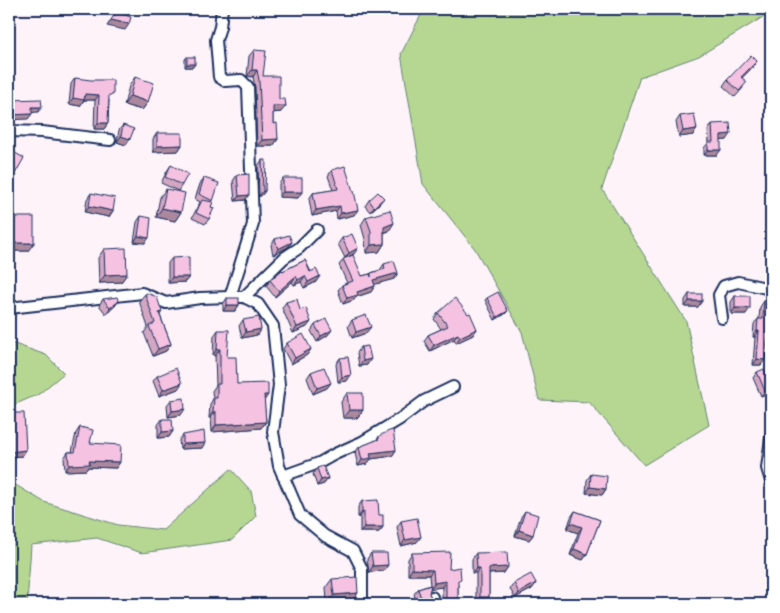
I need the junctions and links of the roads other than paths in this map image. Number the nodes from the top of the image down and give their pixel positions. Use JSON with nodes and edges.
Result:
{"nodes":[{"id":1,"x":222,"y":9,"type":"edge"},
{"id":2,"x":9,"y":131,"type":"edge"},
{"id":3,"x":110,"y":140,"type":"dead end"},
{"id":4,"x":317,"y":230,"type":"dead end"},
{"id":5,"x":771,"y":289,"type":"edge"},
{"id":6,"x":230,"y":296,"type":"junction"},
{"id":7,"x":244,"y":297,"type":"junction"},
{"id":8,"x":9,"y":308,"type":"edge"},
{"id":9,"x":722,"y":318,"type":"dead end"},
{"id":10,"x":453,"y":387,"type":"dead end"},
{"id":11,"x":771,"y":438,"type":"edge"},
{"id":12,"x":283,"y":476,"type":"junction"},
{"id":13,"x":771,"y":482,"type":"edge"},
{"id":14,"x":362,"y":604,"type":"edge"}],
"edges":[{"from":1,"to":6,"type":"street"},
{"from":2,"to":3,"type":"street"},
{"from":4,"to":7,"type":"street"},
{"from":5,"to":9,"type":"street"},
{"from":6,"to":7,"type":"street"},
{"from":6,"to":8,"type":"street"},
{"from":7,"to":12,"type":"street"},
{"from":10,"to":12,"type":"street"},
{"from":11,"to":13,"type":"street"},
{"from":12,"to":14,"type":"street"}]}
